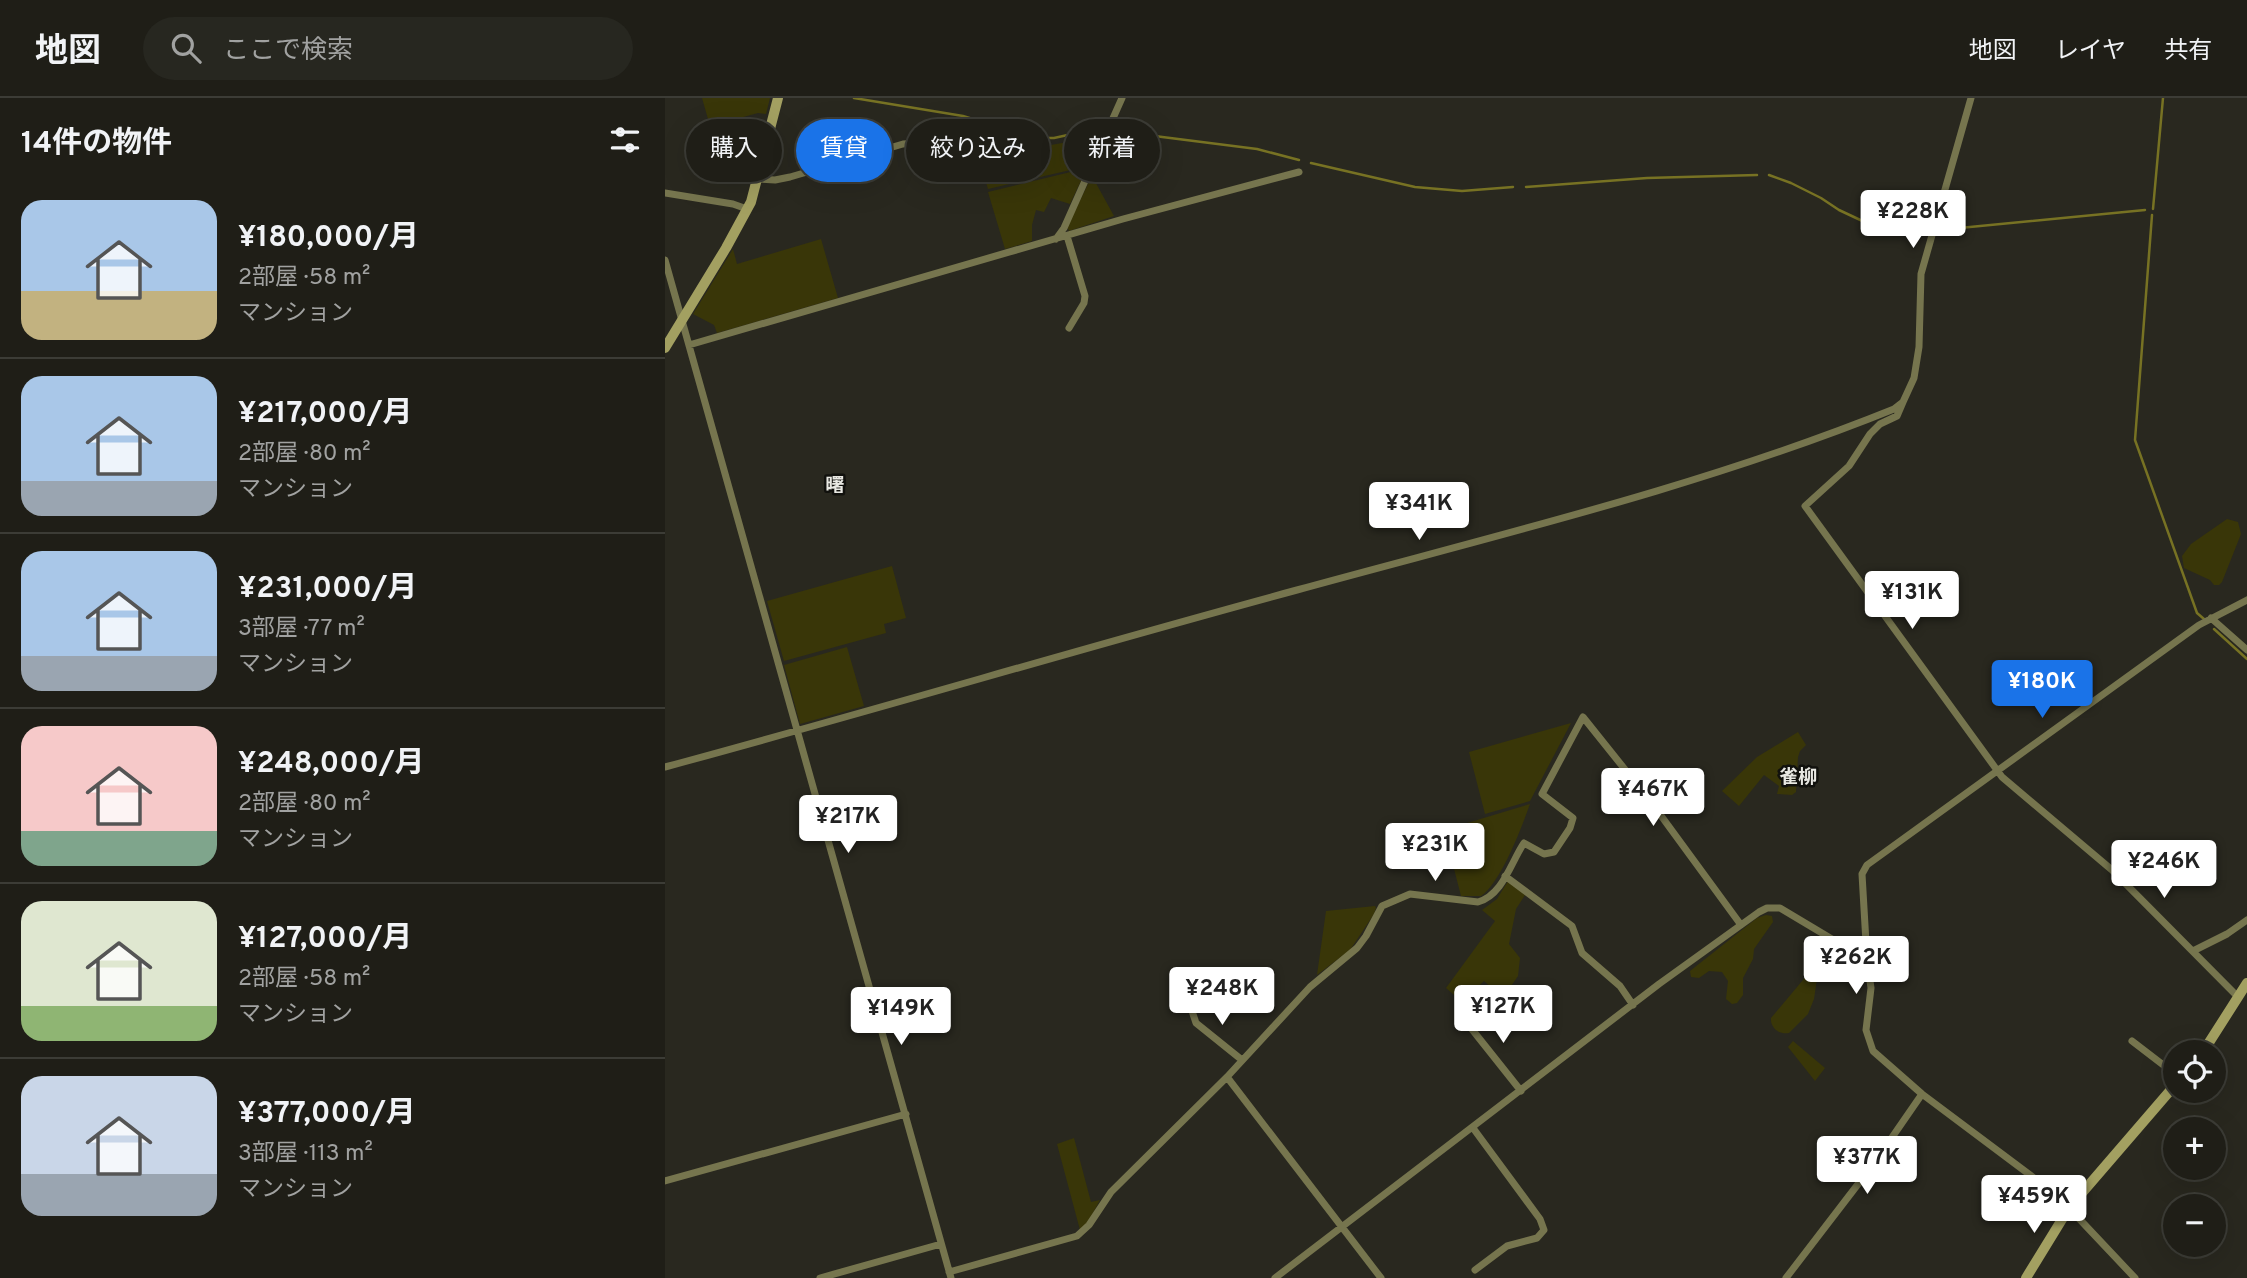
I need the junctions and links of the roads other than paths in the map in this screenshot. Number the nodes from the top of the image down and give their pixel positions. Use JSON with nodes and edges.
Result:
{"nodes":[{"id":1,"x":778,"y":98,"type":"edge"},
{"id":2,"x":1122,"y":98,"type":"edge"},
{"id":3,"x":1971,"y":98,"type":"edge"},
{"id":4,"x":773,"y":119,"type":"edge"},
{"id":5,"x":906,"y":144,"type":"edge"},
{"id":6,"x":1299,"y":172,"type":"dead end"},
{"id":7,"x":782,"y":179,"type":"edge"},
{"id":8,"x":758,"y":182,"type":"edge"},
{"id":9,"x":665,"y":193,"type":"edge"},
{"id":10,"x":747,"y":209,"type":"junction"},
{"id":11,"x":1067,"y":236,"type":"junction"},
{"id":12,"x":1055,"y":240,"type":"junction"},
{"id":13,"x":665,"y":260,"type":"edge"},
{"id":14,"x":683,"y":319,"type":"junction"},
{"id":15,"x":1069,"y":328,"type":"dead end"},
{"id":16,"x":689,"y":345,"type":"junction"},
{"id":17,"x":665,"y":348,"type":"edge"},
{"id":18,"x":1903,"y":402,"type":"junction"},
{"id":19,"x":2247,"y":600,"type":"edge"},
{"id":20,"x":2211,"y":618,"type":"junction"},
{"id":21,"x":2247,"y":650,"type":"edge"},
{"id":22,"x":797,"y":732,"type":"junction"},
{"id":23,"x":665,"y":767,"type":"edge"},
{"id":24,"x":1997,"y":771,"type":"junction"},
{"id":25,"x":1505,"y":876,"type":"junction"},
{"id":26,"x":2247,"y":920,"type":"edge"},
{"id":27,"x":1741,"y":925,"type":"junction"},
{"id":28,"x":2193,"y":951,"type":"junction"},
{"id":29,"x":1867,"y":960,"type":"junction"},
{"id":30,"x":2247,"y":983,"type":"edge"},
{"id":31,"x":1198,"y":993,"type":"dead end"},
{"id":32,"x":2238,"y":997,"type":"junction"},
{"id":33,"x":1633,"y":1005,"type":"junction"},
{"id":34,"x":1463,"y":1018,"type":"dead end"},
{"id":35,"x":2211,"y":1040,"type":"edge"},
{"id":36,"x":2132,"y":1041,"type":"dead end"},
{"id":37,"x":1242,"y":1060,"type":"junction"},
{"id":38,"x":2163,"y":1065,"type":"edge"},
{"id":39,"x":1227,"y":1077,"type":"junction"},
{"id":40,"x":1521,"y":1091,"type":"junction"},
{"id":41,"x":1922,"y":1094,"type":"junction"},
{"id":42,"x":2163,"y":1099,"type":"edge"},
{"id":43,"x":906,"y":1114,"type":"junction"},
{"id":44,"x":1473,"y":1128,"type":"junction"},
{"id":45,"x":665,"y":1181,"type":"edge"},
{"id":46,"x":2069,"y":1208,"type":"junction"},
{"id":47,"x":1343,"y":1227,"type":"junction"},
{"id":48,"x":941,"y":1244,"type":"junction"},
{"id":49,"x":1475,"y":1270,"type":"dead end"},
{"id":50,"x":950,"y":1275,"type":"edge"},
{"id":51,"x":820,"y":1278,"type":"edge"},
{"id":52,"x":1275,"y":1278,"type":"edge"},
{"id":53,"x":1381,"y":1278,"type":"edge"},
{"id":54,"x":1786,"y":1278,"type":"edge"},
{"id":55,"x":2026,"y":1278,"type":"edge"},
{"id":56,"x":2135,"y":1278,"type":"edge"}],
"edges":[{"from":1,"to":4,"type":"street"},
{"from":2,"to":12,"type":"street"},
{"from":3,"to":18,"type":"street"},
{"from":5,"to":7,"type":"street"},
{"from":6,"to":11,"type":"street"},
{"from":8,"to":10,"type":"street"},
{"from":9,"to":10,"type":"street"},
{"from":10,"to":14,"type":"street"},
{"from":11,"to":12,"type":"street"},
{"from":11,"to":15,"type":"street"},
{"from":12,"to":16,"type":"street"},
{"from":13,"to":14,"type":"street"},
{"from":14,"to":16,"type":"street"},
{"from":14,"to":17,"type":"street"},
{"from":16,"to":22,"type":"street"},
{"from":18,"to":22,"type":"street"},
{"from":18,"to":24,"type":"street"},
{"from":19,"to":20,"type":"street"},
{"from":20,"to":21,"type":"street"},
{"from":20,"to":24,"type":"street"},
{"from":22,"to":23,"type":"street"},
{"from":22,"to":43,"type":"street"},
{"from":24,"to":28,"type":"street"},
{"from":24,"to":29,"type":"street"},
{"from":25,"to":27,"type":"street"},
{"from":25,"to":33,"type":"street"},
{"from":25,"to":37,"type":"street"},
{"from":26,"to":28,"type":"street"},
{"from":27,"to":29,"type":"street"},
{"from":27,"to":33,"type":"street"},
{"from":28,"to":32,"type":"street"},
{"from":29,"to":41,"type":"street"},
{"from":30,"to":32,"type":"street"},
{"from":31,"to":37,"type":"street"},
{"from":32,"to":35,"type":"street"},
{"from":33,"to":40,"type":"street"},
{"from":34,"to":40,"type":"street"},
{"from":36,"to":38,"type":"street"},
{"from":37,"to":39,"type":"street"},
{"from":39,"to":47,"type":"street"},
{"from":39,"to":50,"type":"street"},
{"from":40,"to":44,"type":"street"},
{"from":41,"to":46,"type":"street"},
{"from":41,"to":54,"type":"street"},
{"from":42,"to":46,"type":"street"},
{"from":43,"to":45,"type":"street"},
{"from":43,"to":48,"type":"street"},
{"from":44,"to":47,"type":"street"},
{"from":44,"to":49,"type":"street"},
{"from":46,"to":55,"type":"street"},
{"from":46,"to":56,"type":"street"},
{"from":47,"to":52,"type":"street"},
{"from":47,"to":53,"type":"street"},
{"from":48,"to":50,"type":"street"},
{"from":48,"to":51,"type":"street"}]}
